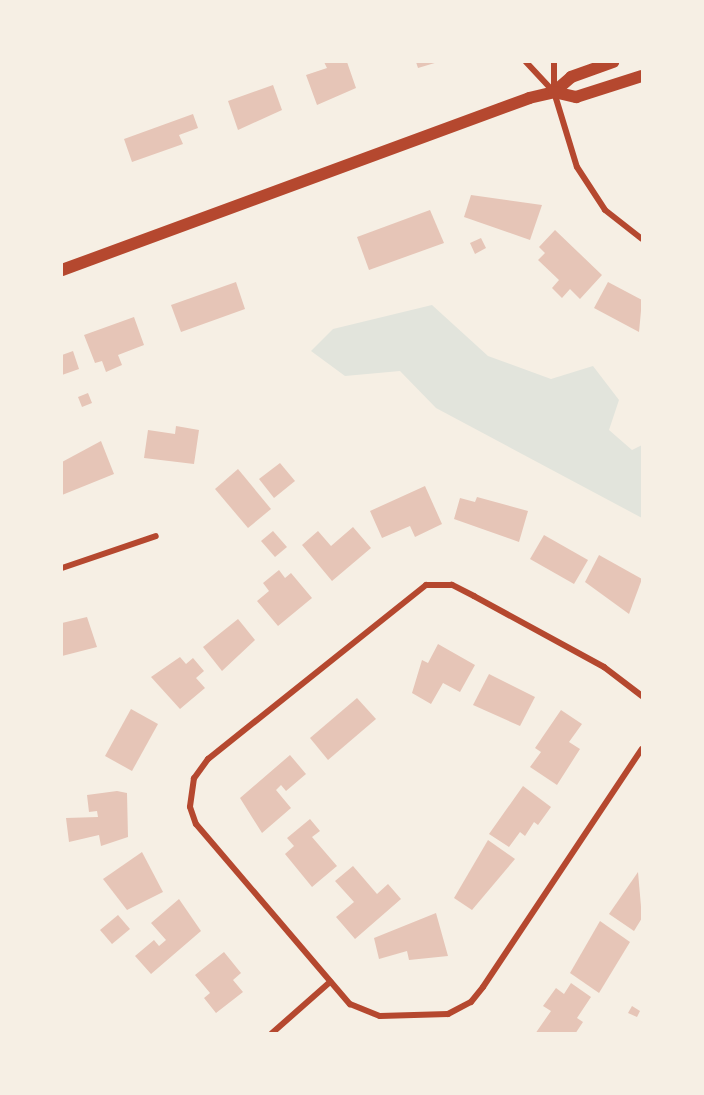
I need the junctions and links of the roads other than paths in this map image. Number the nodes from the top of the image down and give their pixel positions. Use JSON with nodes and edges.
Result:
{"nodes":[{"id":1,"x":526,"y":62,"type":"edge"},
{"id":2,"x":554,"y":62,"type":"edge"},
{"id":3,"x":613,"y":62,"type":"edge"},
{"id":4,"x":642,"y":76,"type":"edge"},
{"id":5,"x":554,"y":92,"type":"junction"},
{"id":6,"x":642,"y":239,"type":"edge"},
{"id":7,"x":62,"y":270,"type":"edge"},
{"id":8,"x":156,"y":536,"type":"dead end"},
{"id":9,"x":62,"y":568,"type":"edge"},
{"id":10,"x":642,"y":696,"type":"edge"},
{"id":11,"x":642,"y":748,"type":"edge"},
{"id":12,"x":330,"y":982,"type":"junction"},
{"id":13,"x":271,"y":1034,"type":"edge"}],
"edges":[{"from":1,"to":5,"type":"street"},
{"from":2,"to":5,"type":"street"},
{"from":3,"to":5,"type":"main road"},
{"from":4,"to":5,"type":"main road"},
{"from":5,"to":6,"type":"street"},
{"from":5,"to":7,"type":"main road"},
{"from":8,"to":9,"type":"street"},
{"from":10,"to":12,"type":"street"},
{"from":11,"to":12,"type":"street"},
{"from":12,"to":13,"type":"street"}]}
